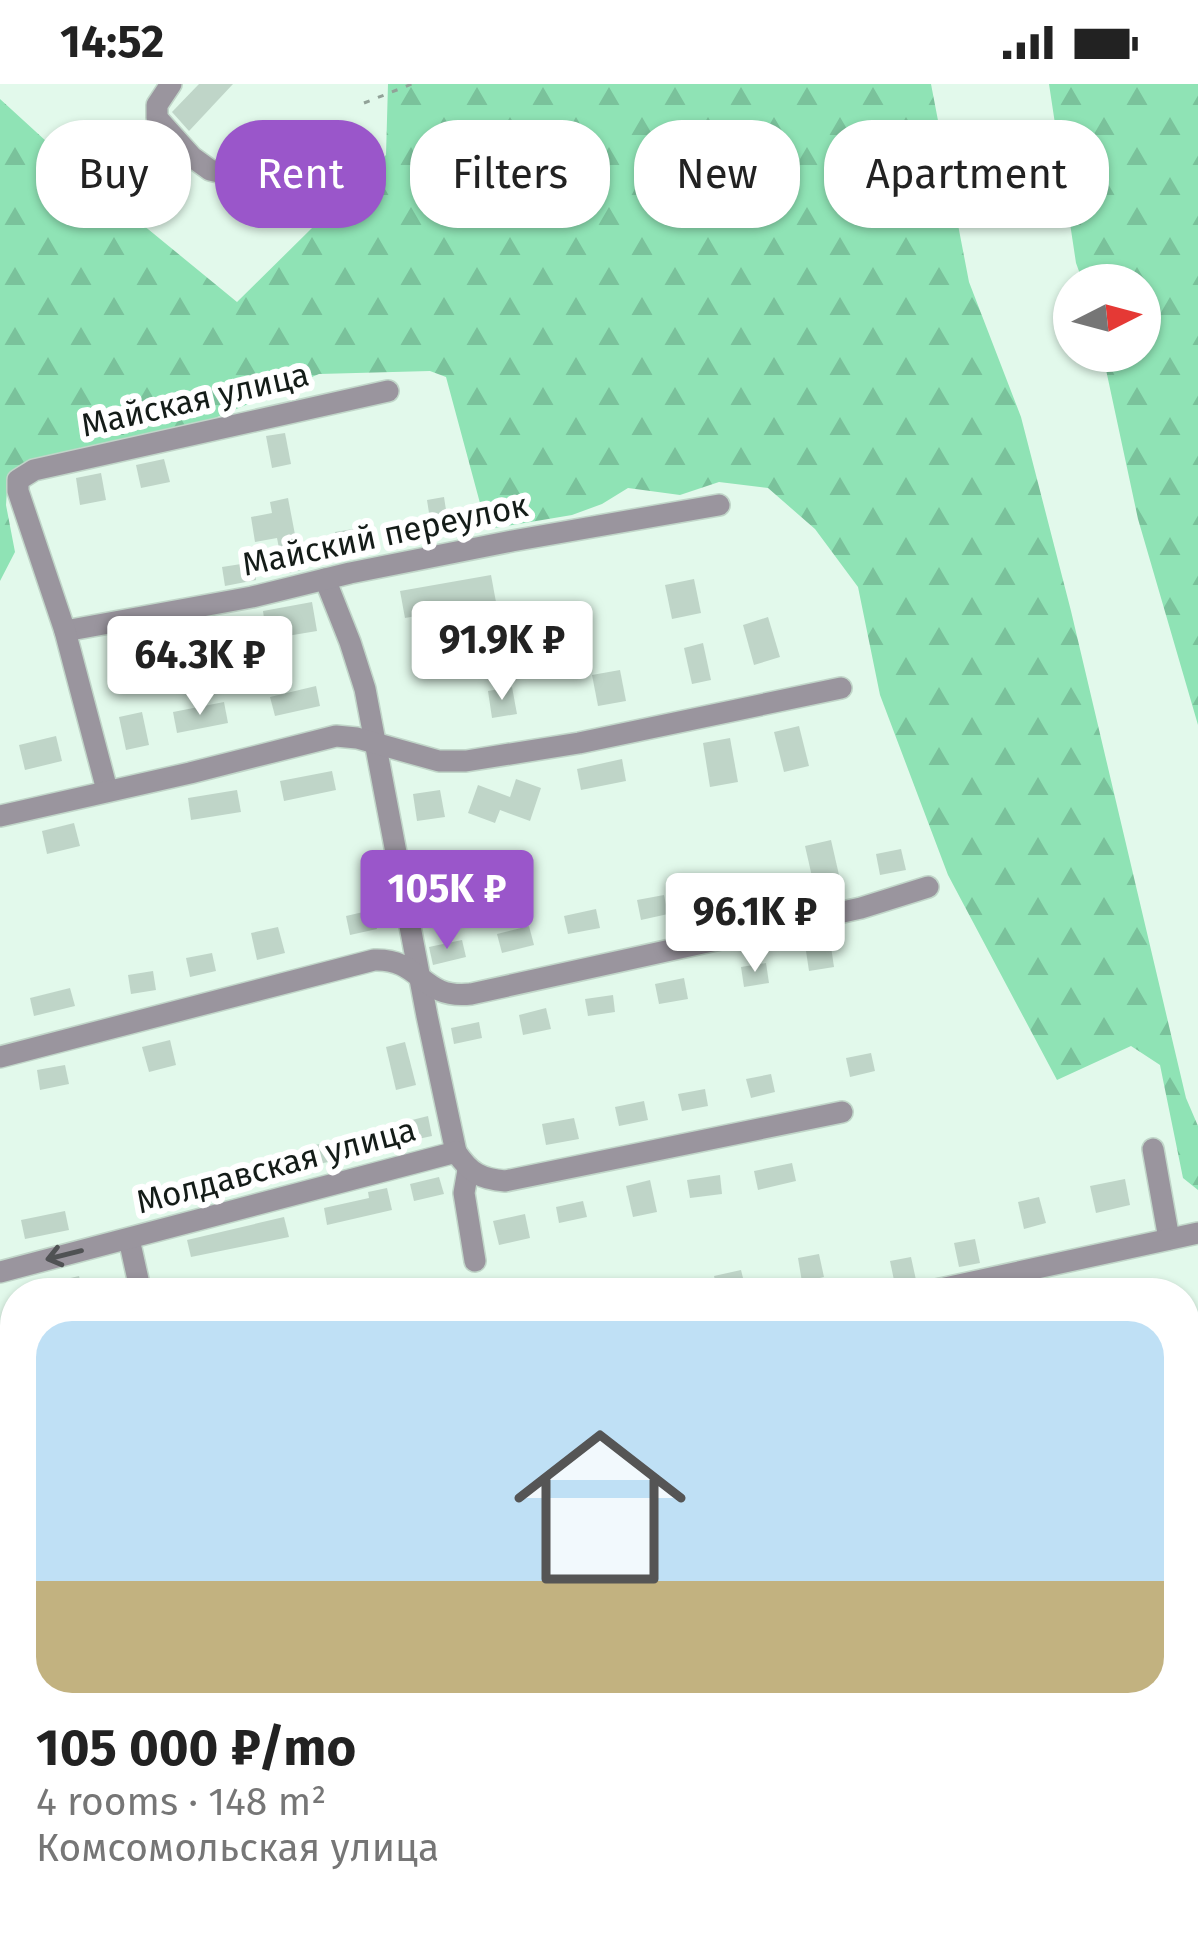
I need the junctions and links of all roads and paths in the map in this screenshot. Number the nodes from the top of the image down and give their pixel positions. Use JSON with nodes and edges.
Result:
{"nodes":[{"id":1,"x":171,"y":84,"type":"edge"},
{"id":2,"x":412,"y":84,"type":"edge"},
{"id":3,"x":364,"y":103,"type":"dead end"},
{"id":4,"x":215,"y":171,"type":"edge"},
{"id":5,"x":388,"y":391,"type":"dead end"},
{"id":6,"x":719,"y":505,"type":"dead end"},
{"id":7,"x":325,"y":579,"type":"junction"},
{"id":8,"x":65,"y":631,"type":"junction"},
{"id":9,"x":842,"y":688,"type":"dead end"},
{"id":10,"x":377,"y":745,"type":"junction"},
{"id":11,"x":107,"y":790,"type":"junction"},
{"id":12,"x":0,"y":816,"type":"edge"},
{"id":13,"x":928,"y":887,"type":"dead end"},
{"id":14,"x":421,"y":979,"type":"junction"},
{"id":15,"x":440,"y":993,"type":"junction"},
{"id":16,"x":427,"y":1016,"type":"junction"},
{"id":17,"x":0,"y":1057,"type":"edge"},
{"id":18,"x":842,"y":1112,"type":"dead end"},
{"id":19,"x":1153,"y":1149,"type":"dead end"},
{"id":20,"x":462,"y":1161,"type":"junction"},
{"id":21,"x":1198,"y":1233,"type":"edge"},
{"id":22,"x":129,"y":1239,"type":"junction"},
{"id":23,"x":1169,"y":1239,"type":"junction"},
{"id":24,"x":476,"y":1261,"type":"dead end"},
{"id":25,"x":0,"y":1271,"type":"edge"},
{"id":26,"x":138,"y":1278,"type":"edge"},
{"id":27,"x":991,"y":1278,"type":"edge"}],
"edges":[{"from":1,"to":4,"type":"street"},
{"from":2,"to":3,"type":"path"},
{"from":5,"to":8,"type":"street","name":"Майская улица"},
{"from":6,"to":7,"type":"street","name":"Майский переулок"},
{"from":7,"to":8,"type":"street","name":"Майский переулок"},
{"from":7,"to":10,"type":"street"},
{"from":8,"to":11,"type":"street"},
{"from":9,"to":10,"type":"street"},
{"from":10,"to":11,"type":"street"},
{"from":10,"to":14,"type":"street"},
{"from":11,"to":12,"type":"street"},
{"from":13,"to":15,"type":"street"},
{"from":14,"to":15,"type":"street"},
{"from":14,"to":16,"type":"street"},
{"from":14,"to":17,"type":"street"},
{"from":15,"to":16,"type":"street"},
{"from":16,"to":20,"type":"street"},
{"from":18,"to":20,"type":"street","name":"Молдавская улица"},
{"from":19,"to":23,"type":"street"},
{"from":20,"to":22,"type":"street","name":"Молдавская улица"},
{"from":20,"to":24,"type":"street"},
{"from":21,"to":23,"type":"street"},
{"from":22,"to":25,"type":"street","name":"Молдавская улица","one_way":true},
{"from":22,"to":26,"type":"street"},
{"from":23,"to":27,"type":"street"}]}
